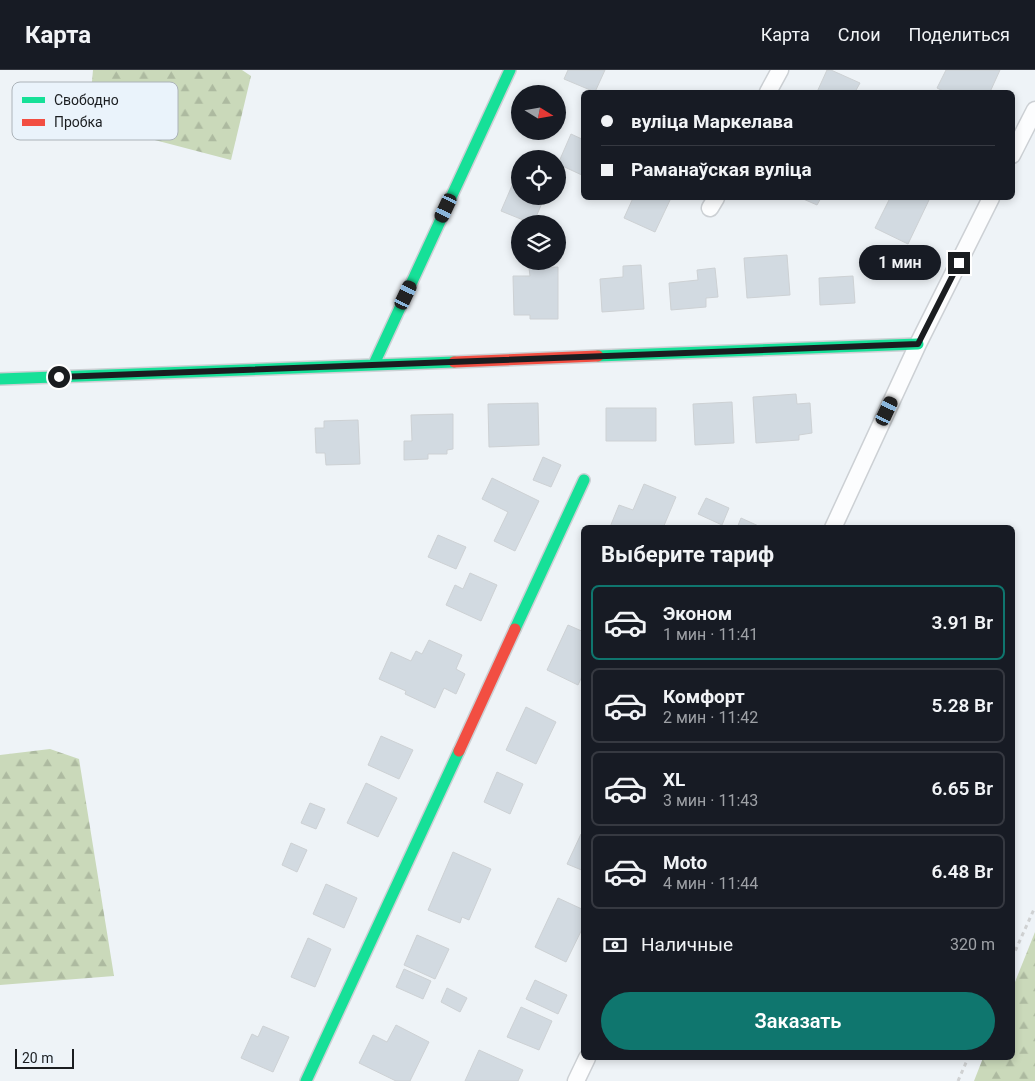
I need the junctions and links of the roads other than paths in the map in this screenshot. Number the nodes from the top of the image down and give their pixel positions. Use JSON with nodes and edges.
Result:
{"nodes":[{"id":1,"x":510,"y":70,"type":"edge"},
{"id":2,"x":780,"y":70,"type":"edge"},
{"id":3,"x":769,"y":90,"type":"edge"},
{"id":4,"x":1035,"y":110,"type":"edge"},
{"id":5,"x":1015,"y":149,"type":"edge"},
{"id":6,"x":990,"y":200,"type":"edge"},
{"id":7,"x":918,"y":344,"type":"junction"},
{"id":8,"x":374,"y":364,"type":"junction"},
{"id":9,"x":0,"y":379,"type":"edge"},
{"id":10,"x":584,"y":480,"type":"dead end"},
{"id":11,"x":834,"y":525,"type":"edge"},
{"id":12,"x":585,"y":1060,"type":"edge"},
{"id":13,"x":306,"y":1081,"type":"edge"},
{"id":14,"x":576,"y":1081,"type":"edge"}],
"edges":[{"from":1,"to":8,"type":"street"},
{"from":2,"to":3,"type":"street"},
{"from":4,"to":5,"type":"street"},
{"from":6,"to":7,"type":"street"},
{"from":7,"to":8,"type":"street"},
{"from":7,"to":11,"type":"street"},
{"from":8,"to":9,"type":"street"},
{"from":10,"to":13,"type":"street"},
{"from":12,"to":14,"type":"street"}]}
